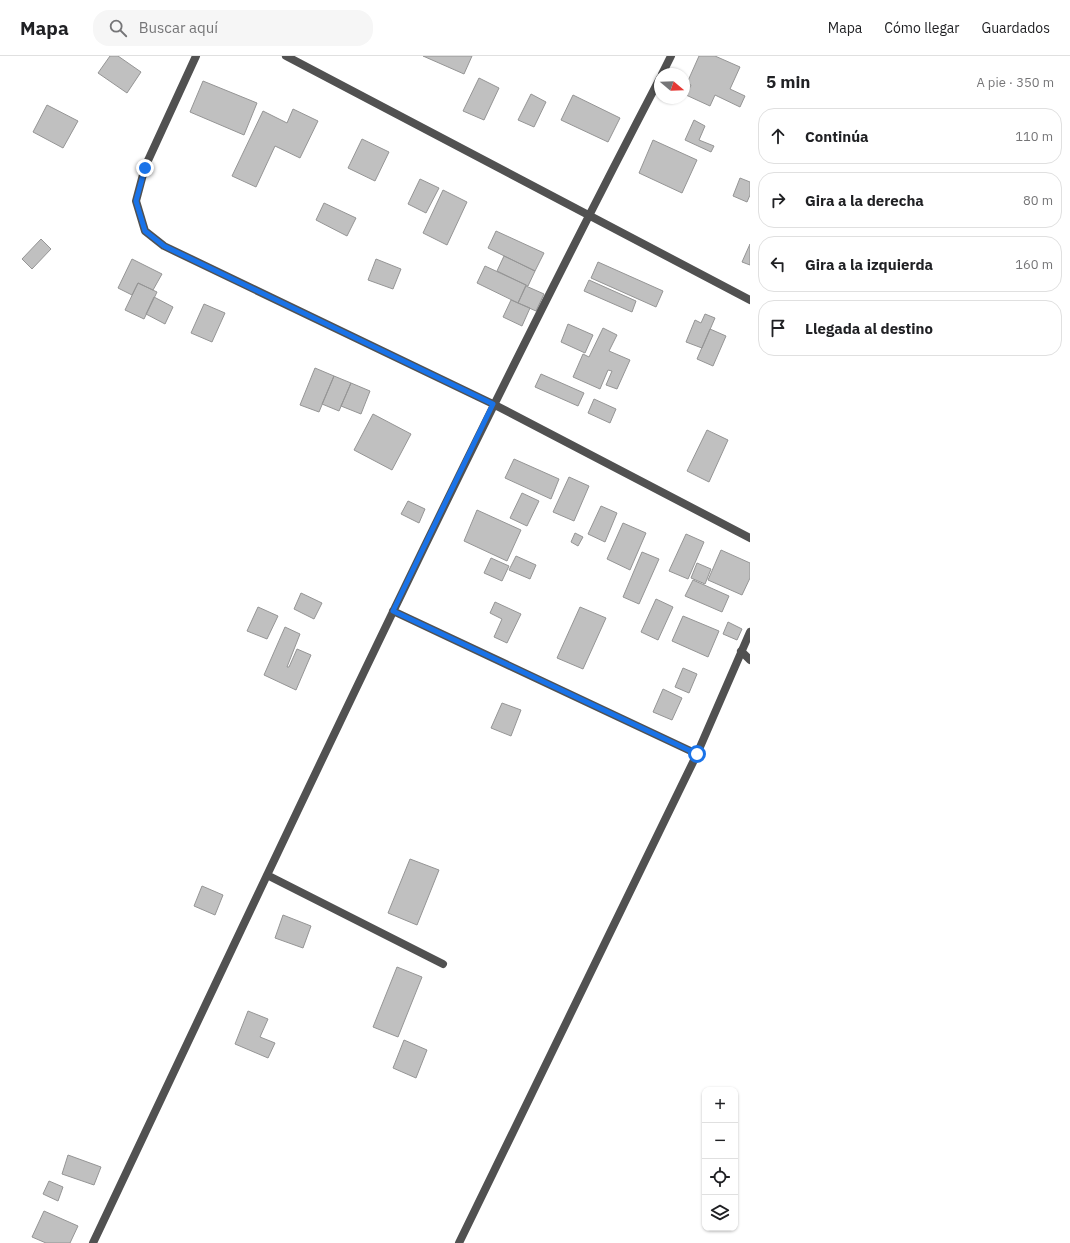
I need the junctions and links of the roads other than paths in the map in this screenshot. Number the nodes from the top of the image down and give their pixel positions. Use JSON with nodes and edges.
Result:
{"nodes":[{"id":1,"x":196,"y":56,"type":"edge"},
{"id":2,"x":286,"y":56,"type":"edge"},
{"id":3,"x":671,"y":56,"type":"edge"},
{"id":4,"x":665,"y":68,"type":"edge"},
{"id":5,"x":654,"y":89,"type":"edge"},
{"id":6,"x":588,"y":215,"type":"junction"},
{"id":7,"x":750,"y":300,"type":"edge"},
{"id":8,"x":493,"y":404,"type":"junction"},
{"id":9,"x":750,"y":538,"type":"edge"},
{"id":10,"x":393,"y":611,"type":"junction"},
{"id":11,"x":750,"y":632,"type":"edge"},
{"id":12,"x":741,"y":651,"type":"junction"},
{"id":13,"x":750,"y":660,"type":"edge"},
{"id":14,"x":697,"y":754,"type":"junction"},
{"id":15,"x":267,"y":875,"type":"junction"},
{"id":16,"x":443,"y":964,"type":"dead end"},
{"id":17,"x":92,"y":1243,"type":"edge"},
{"id":18,"x":459,"y":1243,"type":"edge"}],
"edges":[{"from":1,"to":8,"type":"street"},
{"from":2,"to":6,"type":"street"},
{"from":3,"to":4,"type":"street"},
{"from":5,"to":6,"type":"street"},
{"from":6,"to":7,"type":"street"},
{"from":6,"to":8,"type":"street"},
{"from":8,"to":9,"type":"street"},
{"from":8,"to":10,"type":"street"},
{"from":10,"to":14,"type":"street"},
{"from":10,"to":15,"type":"street"},
{"from":11,"to":12,"type":"street"},
{"from":12,"to":13,"type":"street"},
{"from":12,"to":14,"type":"street"},
{"from":14,"to":18,"type":"street"},
{"from":15,"to":16,"type":"street"},
{"from":15,"to":17,"type":"street"}]}
